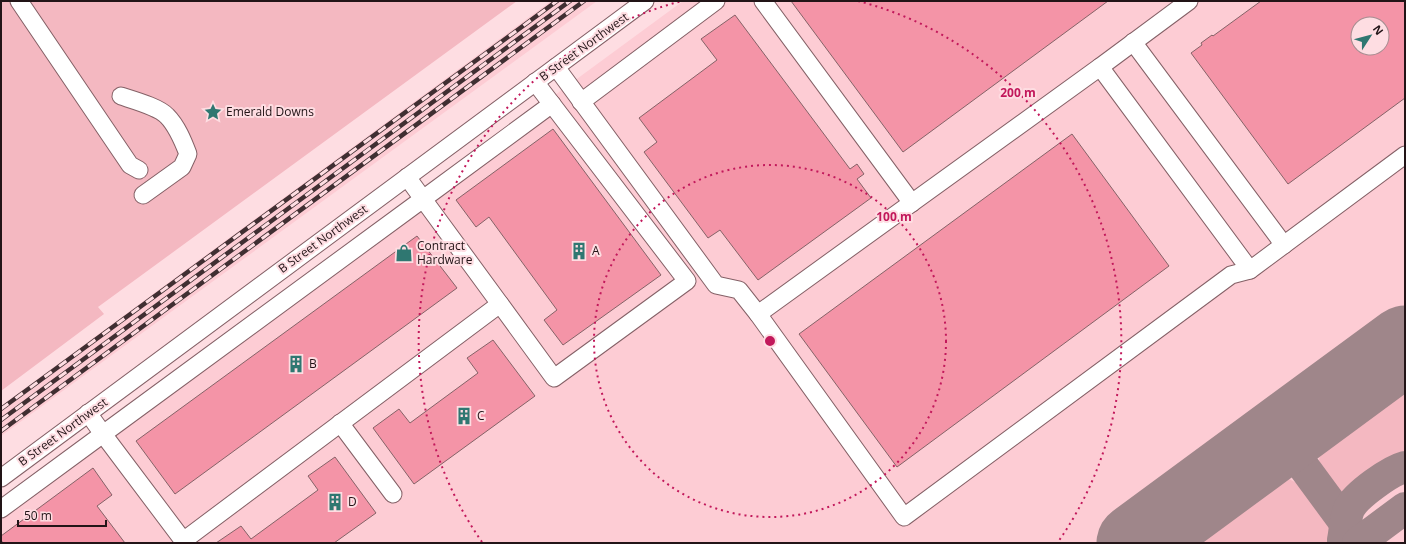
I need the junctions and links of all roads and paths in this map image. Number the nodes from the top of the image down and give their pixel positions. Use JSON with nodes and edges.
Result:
{"nodes":[{"id":1,"x":18,"y":1,"type":"edge"},
{"id":2,"x":645,"y":1,"type":"edge"},
{"id":3,"x":716,"y":1,"type":"edge"},
{"id":4,"x":763,"y":1,"type":"edge"},
{"id":5,"x":1179,"y":4,"type":"edge"},
{"id":6,"x":1133,"y":42,"type":"junction"},
{"id":7,"x":556,"y":67,"type":"junction"},
{"id":8,"x":1100,"y":67,"type":"junction"},
{"id":9,"x":535,"y":82,"type":"junction"},
{"id":10,"x":121,"y":96,"type":"dead end"},
{"id":11,"x":581,"y":102,"type":"junction"},
{"id":12,"x":552,"y":104,"type":"junction"},
{"id":13,"x":1405,"y":155,"type":"edge"},
{"id":14,"x":139,"y":170,"type":"dead end"},
{"id":15,"x":407,"y":177,"type":"junction"},
{"id":16,"x":143,"y":195,"type":"dead end"},
{"id":17,"x":423,"y":199,"type":"junction"},
{"id":18,"x":912,"y":203,"type":"junction"},
{"id":19,"x":1284,"y":245,"type":"junction"},
{"id":20,"x":1250,"y":270,"type":"junction"},
{"id":21,"x":500,"y":304,"type":"junction"},
{"id":22,"x":758,"y":314,"type":"junction"},
{"id":23,"x":88,"y":413,"type":"junction"},
{"id":24,"x":340,"y":423,"type":"junction"},
{"id":25,"x":103,"y":434,"type":"junction"},
{"id":26,"x":1,"y":478,"type":"edge"},
{"id":27,"x":393,"y":494,"type":"dead end"},
{"id":28,"x":1,"y":509,"type":"edge"},
{"id":29,"x":184,"y":542,"type":"edge"}],
"edges":[{"from":1,"to":14,"type":"street"},
{"from":2,"to":7,"type":"street","name":"B Street Northwest"},
{"from":3,"to":11,"type":"street"},
{"from":4,"to":18,"type":"street"},
{"from":5,"to":6,"type":"street"},
{"from":6,"to":8,"type":"street"},
{"from":6,"to":19,"type":"street"},
{"from":7,"to":9,"type":"street","name":"B Street Northwest"},
{"from":7,"to":11,"type":"street"},
{"from":8,"to":18,"type":"street"},
{"from":8,"to":20,"type":"street"},
{"from":9,"to":12,"type":"street"},
{"from":9,"to":15,"type":"street","name":"B Street Northwest"},
{"from":10,"to":16,"type":"street"},
{"from":11,"to":22,"type":"street"},
{"from":12,"to":17,"type":"street"},
{"from":12,"to":21,"type":"street"},
{"from":13,"to":19,"type":"street"},
{"from":15,"to":17,"type":"street"},
{"from":15,"to":23,"type":"street","name":"B Street Northwest"},
{"from":17,"to":21,"type":"street"},
{"from":17,"to":25,"type":"street"},
{"from":18,"to":22,"type":"street"},
{"from":19,"to":20,"type":"street"},
{"from":20,"to":22,"type":"street"},
{"from":21,"to":24,"type":"street"},
{"from":23,"to":25,"type":"street"},
{"from":23,"to":26,"type":"street","name":"B Street Northwest"},
{"from":24,"to":27,"type":"street"},
{"from":24,"to":29,"type":"street"},
{"from":25,"to":28,"type":"street"},
{"from":25,"to":29,"type":"street"}]}
